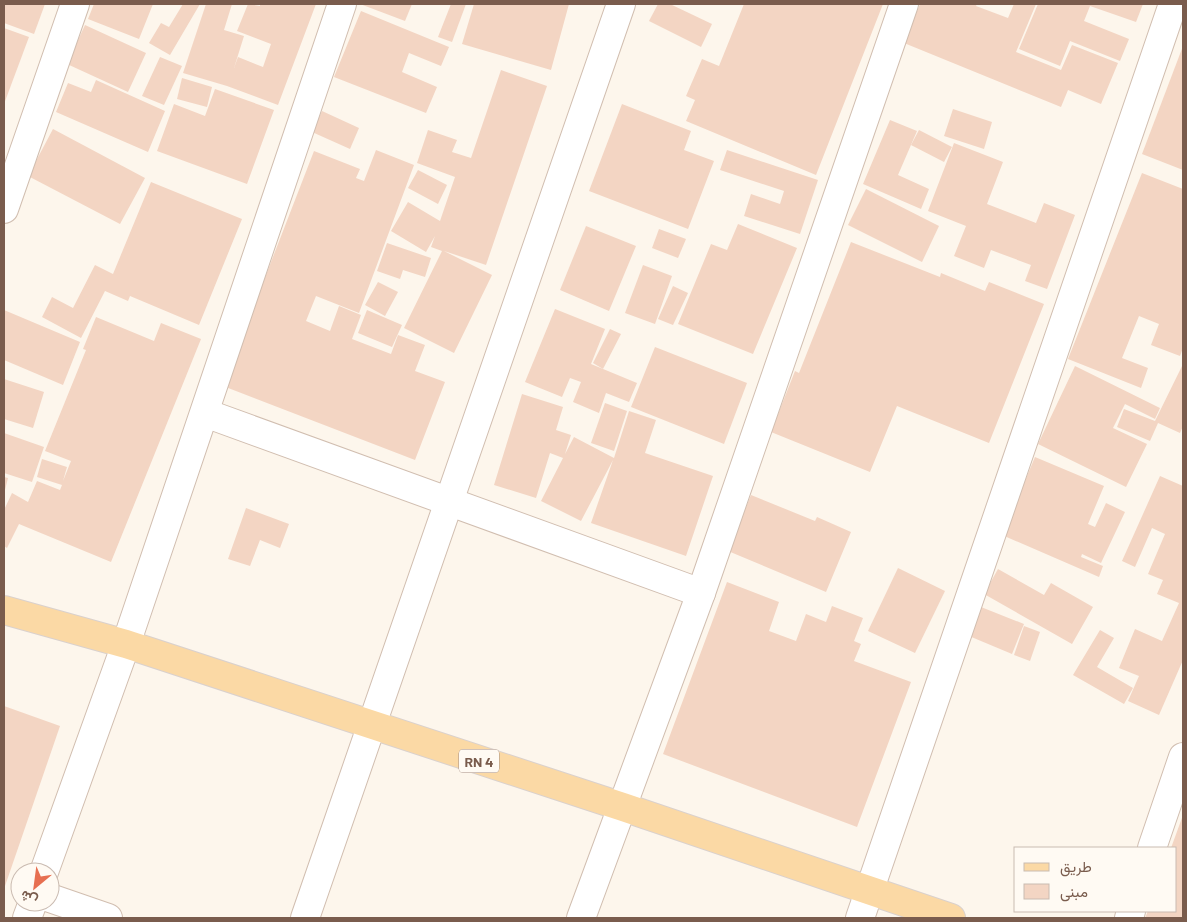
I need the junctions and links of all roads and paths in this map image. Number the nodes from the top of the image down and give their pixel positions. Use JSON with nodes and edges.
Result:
{"nodes":[{"id":1,"x":75,"y":4,"type":"edge"},
{"id":2,"x":342,"y":4,"type":"edge"},
{"id":3,"x":621,"y":4,"type":"edge"},
{"id":4,"x":904,"y":4,"type":"edge"},
{"id":5,"x":1173,"y":4,"type":"edge"},
{"id":6,"x":4,"y":209,"type":"edge"},
{"id":7,"x":204,"y":413,"type":"junction"},
{"id":8,"x":449,"y":502,"type":"junction"},
{"id":9,"x":701,"y":593,"type":"junction"},
{"id":10,"x":4,"y":610,"type":"edge"},
{"id":11,"x":126,"y":644,"type":"junction"},
{"id":12,"x":371,"y":726,"type":"junction"},
{"id":13,"x":1183,"y":757,"type":"edge"},
{"id":14,"x":623,"y":807,"type":"junction"},
{"id":15,"x":1152,"y":847,"type":"edge"},
{"id":16,"x":48,"y":862,"type":"edge"},
{"id":17,"x":870,"y":890,"type":"junction"},
{"id":18,"x":60,"y":901,"type":"edge"},
{"id":19,"x":108,"y":918,"type":"edge"},
{"id":20,"x":305,"y":918,"type":"edge"},
{"id":21,"x":582,"y":918,"type":"edge"},
{"id":22,"x":860,"y":918,"type":"edge"},
{"id":23,"x":951,"y":918,"type":"edge"}],
"edges":[{"from":1,"to":6,"type":"street"},
{"from":2,"to":7,"type":"street"},
{"from":3,"to":8,"type":"street"},
{"from":4,"to":9,"type":"street"},
{"from":5,"to":17,"type":"street"},
{"from":7,"to":8,"type":"street"},
{"from":7,"to":11,"type":"street"},
{"from":8,"to":9,"type":"street"},
{"from":8,"to":12,"type":"street"},
{"from":9,"to":14,"type":"street"},
{"from":10,"to":11,"type":"main road","number":"RN 4"},
{"from":11,"to":12,"type":"main road","number":"RN 4"},
{"from":11,"to":16,"type":"street"},
{"from":12,"to":14,"type":"main road","number":"RN 4"},
{"from":12,"to":20,"type":"street"},
{"from":13,"to":15,"type":"street"},
{"from":14,"to":17,"type":"main road","number":"RN 4"},
{"from":14,"to":21,"type":"street"},
{"from":17,"to":22,"type":"street"},
{"from":17,"to":23,"type":"main road","number":"RN 4"},
{"from":18,"to":19,"type":"street"}]}
